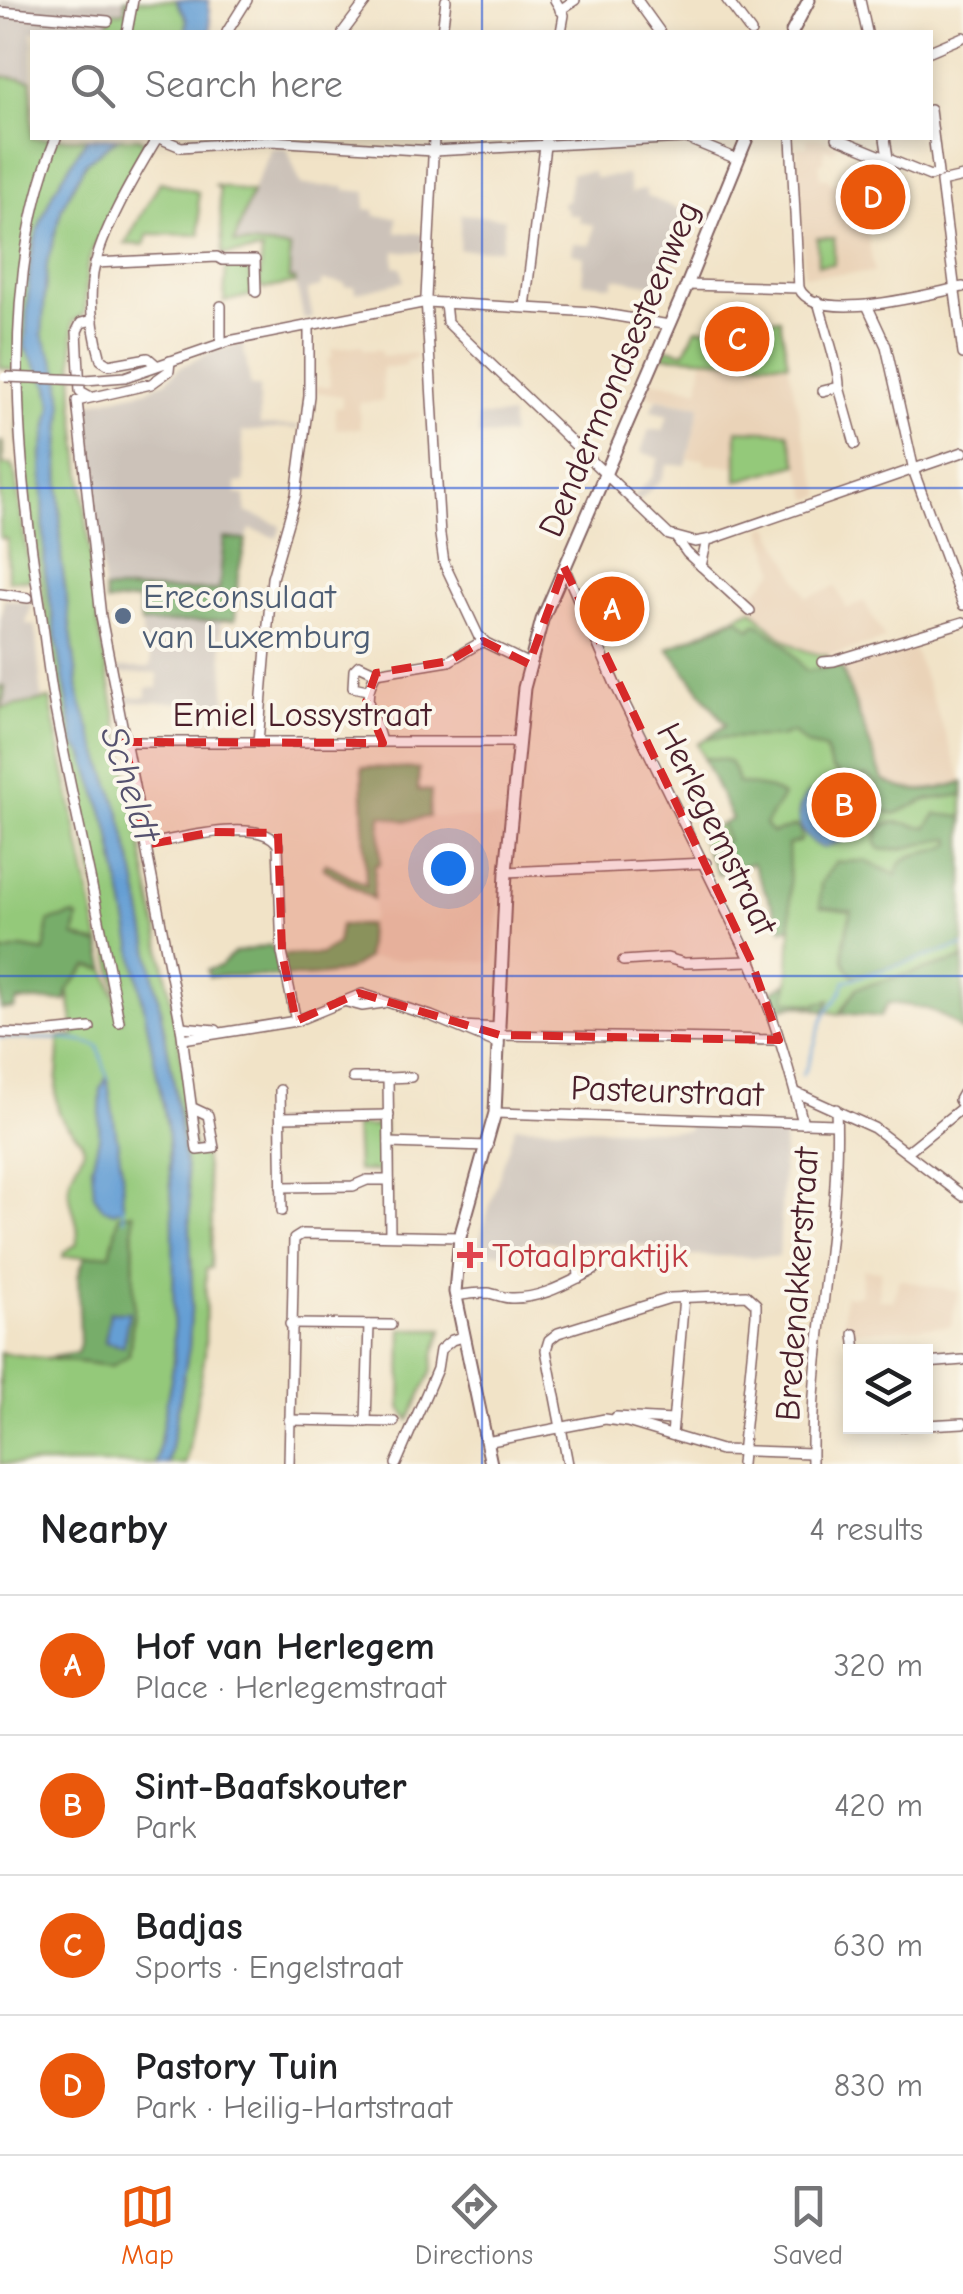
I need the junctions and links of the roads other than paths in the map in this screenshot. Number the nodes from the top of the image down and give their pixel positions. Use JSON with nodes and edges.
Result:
{"nodes":[{"id":1,"x":133,"y":0,"type":"edge"},
{"id":2,"x":247,"y":0,"type":"edge"},
{"id":3,"x":367,"y":0,"type":"edge"},
{"id":4,"x":446,"y":0,"type":"edge"},
{"id":5,"x":575,"y":0,"type":"edge"},
{"id":6,"x":637,"y":0,"type":"edge"},
{"id":7,"x":727,"y":0,"type":"edge"},
{"id":8,"x":809,"y":0,"type":"edge"},
{"id":9,"x":860,"y":0,"type":"edge"},
{"id":10,"x":558,"y":5,"type":"edge"},
{"id":11,"x":0,"y":12,"type":"edge"},
{"id":12,"x":108,"y":21,"type":"dead end"},
{"id":13,"x":127,"y":30,"type":"edge"},
{"id":14,"x":228,"y":30,"type":"edge"},
{"id":15,"x":344,"y":30,"type":"edge"},
{"id":16,"x":442,"y":30,"type":"edge"},
{"id":17,"x":562,"y":30,"type":"edge"},
{"id":18,"x":659,"y":30,"type":"edge"},
{"id":19,"x":750,"y":30,"type":"edge"},
{"id":20,"x":793,"y":30,"type":"edge"},
{"id":21,"x":866,"y":30,"type":"edge"},
{"id":22,"x":963,"y":37,"type":"edge"},
{"id":23,"x":933,"y":50,"type":"edge"},
{"id":24,"x":933,"y":132,"type":"edge"},
{"id":25,"x":55,"y":140,"type":"edge"},
{"id":26,"x":157,"y":140,"type":"edge"},
{"id":27,"x":163,"y":140,"type":"edge"},
{"id":28,"x":260,"y":140,"type":"edge"},
{"id":29,"x":285,"y":140,"type":"edge"},
{"id":30,"x":434,"y":140,"type":"edge"},
{"id":31,"x":592,"y":140,"type":"edge"},
{"id":32,"x":690,"y":140,"type":"edge"},
{"id":33,"x":746,"y":140,"type":"edge"},
{"id":34,"x":791,"y":140,"type":"edge"},
{"id":35,"x":842,"y":140,"type":"edge"},
{"id":36,"x":885,"y":140,"type":"edge"},
{"id":37,"x":546,"y":141,"type":"edge"},
{"id":38,"x":434,"y":151,"type":"junction"},
{"id":39,"x":738,"y":158,"type":"junction"},
{"id":40,"x":888,"y":158,"type":"junction"},
{"id":41,"x":939,"y":177,"type":"junction"},
{"id":42,"x":963,"y":177,"type":"edge"},
{"id":43,"x":96,"y":263,"type":"junction"},
{"id":44,"x":687,"y":285,"type":"junction"},
{"id":45,"x":798,"y":288,"type":"junction"},
{"id":46,"x":959,"y":288,"type":"edge"},
{"id":47,"x":256,"y":292,"type":"dead end"},
{"id":48,"x":818,"y":301,"type":"junction"},
{"id":49,"x":427,"y":302,"type":"junction"},
{"id":50,"x":445,"y":302,"type":"junction"},
{"id":51,"x":867,"y":305,"type":"junction"},
{"id":52,"x":222,"y":306,"type":"dead end"},
{"id":53,"x":524,"y":308,"type":"junction"},
{"id":54,"x":92,"y":320,"type":"junction"},
{"id":55,"x":670,"y":325,"type":"junction"},
{"id":56,"x":309,"y":326,"type":"junction"},
{"id":57,"x":221,"y":344,"type":"junction"},
{"id":58,"x":963,"y":354,"type":"edge"},
{"id":59,"x":170,"y":362,"type":"junction"},
{"id":60,"x":156,"y":365,"type":"junction"},
{"id":61,"x":5,"y":379,"type":"edge"},
{"id":62,"x":156,"y":381,"type":"junction"},
{"id":63,"x":839,"y":387,"type":"junction"},
{"id":64,"x":823,"y":392,"type":"dead end"},
{"id":65,"x":92,"y":396,"type":"junction"},
{"id":66,"x":855,"y":444,"type":"dead end"},
{"id":67,"x":963,"y":452,"type":"edge"},
{"id":68,"x":914,"y":470,"type":"junction"},
{"id":69,"x":604,"y":474,"type":"junction"},
{"id":70,"x":678,"y":539,"type":"junction"},
{"id":71,"x":707,"y":540,"type":"junction"},
{"id":72,"x":701,"y":566,"type":"junction"},
{"id":73,"x":564,"y":567,"type":"junction"},
{"id":74,"x":0,"y":594,"type":"edge"},
{"id":75,"x":28,"y":598,"type":"dead end"},
{"id":76,"x":963,"y":606,"type":"edge"},
{"id":77,"x":750,"y":610,"type":"dead end"},
{"id":78,"x":963,"y":622,"type":"edge"},
{"id":79,"x":481,"y":638,"type":"junction"},
{"id":80,"x":823,"y":662,"type":"dead end"},
{"id":81,"x":529,"y":664,"type":"junction"},
{"id":82,"x":376,"y":673,"type":"junction"},
{"id":83,"x":367,"y":690,"type":"junction"},
{"id":84,"x":124,"y":742,"type":"junction"},
{"id":85,"x":258,"y":742,"type":"junction"},
{"id":86,"x":376,"y":742,"type":"junction"},
{"id":87,"x":518,"y":742,"type":"junction"},
{"id":88,"x":146,"y":845,"type":"junction"},
{"id":89,"x":706,"y":863,"type":"junction"},
{"id":90,"x":506,"y":872,"type":"junction"},
{"id":91,"x":623,"y":961,"type":"dead end"},
{"id":92,"x":751,"y":961,"type":"junction"},
{"id":93,"x":296,"y":1021,"type":"junction"},
{"id":94,"x":118,"y":1022,"type":"dead end"},
{"id":95,"x":453,"y":1026,"type":"junction"},
{"id":96,"x":181,"y":1027,"type":"junction"},
{"id":97,"x":90,"y":1028,"type":"dead end"},
{"id":98,"x":224,"y":1031,"type":"junction"},
{"id":99,"x":0,"y":1033,"type":"edge"},
{"id":100,"x":500,"y":1036,"type":"junction"},
{"id":101,"x":183,"y":1039,"type":"junction"},
{"id":102,"x":779,"y":1040,"type":"junction"},
{"id":103,"x":411,"y":1077,"type":"dead end"},
{"id":104,"x":353,"y":1078,"type":"dead end"},
{"id":105,"x":388,"y":1078,"type":"junction"},
{"id":106,"x":280,"y":1090,"type":"dead end"},
{"id":107,"x":963,"y":1092,"type":"edge"},
{"id":108,"x":797,"y":1093,"type":"junction"},
{"id":109,"x":963,"y":1106,"type":"edge"},
{"id":110,"x":193,"y":1108,"type":"dead end"},
{"id":111,"x":836,"y":1109,"type":"junction"},
{"id":112,"x":495,"y":1112,"type":"junction"},
{"id":113,"x":389,"y":1114,"type":"junction"},
{"id":114,"x":281,"y":1118,"type":"junction"},
{"id":115,"x":802,"y":1123,"type":"junction"},
{"id":116,"x":836,"y":1124,"type":"junction"},
{"id":117,"x":389,"y":1143,"type":"junction"},
{"id":118,"x":488,"y":1146,"type":"junction"},
{"id":119,"x":907,"y":1152,"type":"junction"},
{"id":120,"x":389,"y":1180,"type":"junction"},
{"id":121,"x":281,"y":1187,"type":"junction"},
{"id":122,"x":963,"y":1196,"type":"edge"},
{"id":123,"x":282,"y":1210,"type":"dead end"},
{"id":124,"x":390,"y":1235,"type":"junction"},
{"id":125,"x":460,"y":1237,"type":"junction"},
{"id":126,"x":579,"y":1278,"type":"dead end"},
{"id":127,"x":456,"y":1296,"type":"junction"},
{"id":128,"x":684,"y":1298,"type":"junction"},
{"id":129,"x":290,"y":1324,"type":"junction"},
{"id":130,"x":369,"y":1325,"type":"junction"},
{"id":131,"x":391,"y":1325,"type":"dead end"},
{"id":132,"x":854,"y":1334,"type":"dead end"},
{"id":133,"x":462,"y":1337,"type":"junction"},
{"id":134,"x":855,"y":1344,"type":"edge"},
{"id":135,"x":963,"y":1360,"type":"edge"},
{"id":136,"x":933,"y":1362,"type":"edge"},
{"id":137,"x":605,"y":1419,"type":"junction"},
{"id":138,"x":289,"y":1420,"type":"junction"},
{"id":139,"x":673,"y":1420,"type":"junction"},
{"id":140,"x":366,"y":1422,"type":"junction"},
{"id":141,"x":394,"y":1422,"type":"dead end"},
{"id":142,"x":963,"y":1422,"type":"edge"},
{"id":143,"x":933,"y":1424,"type":"edge"},
{"id":144,"x":562,"y":1427,"type":"junction"},
{"id":145,"x":672,"y":1436,"type":"junction"},
{"id":146,"x":486,"y":1442,"type":"junction"},
{"id":147,"x":742,"y":1451,"type":"junction"},
{"id":148,"x":812,"y":1458,"type":"edge"},
{"id":149,"x":288,"y":1464,"type":"edge"},
{"id":150,"x":396,"y":1464,"type":"edge"},
{"id":151,"x":491,"y":1464,"type":"edge"},
{"id":152,"x":568,"y":1464,"type":"edge"},
{"id":153,"x":741,"y":1464,"type":"edge"}],
"edges":[{"from":1,"to":13,"type":"street"},
{"from":2,"to":14,"type":"street"},
{"from":3,"to":15,"type":"street"},
{"from":4,"to":16,"type":"street"},
{"from":5,"to":10,"type":"street"},
{"from":6,"to":18,"type":"street"},
{"from":7,"to":19,"type":"street"},
{"from":8,"to":20,"type":"main road"},
{"from":9,"to":21,"type":"street"},
{"from":10,"to":17,"type":"street"},
{"from":11,"to":12,"type":"street"},
{"from":22,"to":23,"type":"street"},
{"from":24,"to":41,"type":"street"},
{"from":25,"to":61,"type":"street"},
{"from":26,"to":43,"type":"street"},
{"from":27,"to":28,"type":"street"},
{"from":29,"to":38,"type":"street"},
{"from":30,"to":38,"type":"street"},
{"from":31,"to":37,"type":"street"},
{"from":32,"to":39,"type":"street"},
{"from":33,"to":39,"type":"main road","name":"Dendermondsesteenweg"},
{"from":34,"to":45,"type":"street"},
{"from":35,"to":40,"type":"street"},
{"from":36,"to":40,"type":"street"},
{"from":37,"to":38,"type":"street"},
{"from":37,"to":53,"type":"street"},
{"from":38,"to":49,"type":"street"},
{"from":39,"to":44,"type":"main road","name":"Dendermondsesteenweg"},
{"from":40,"to":41,"type":"street"},
{"from":41,"to":42,"type":"street"},
{"from":41,"to":46,"type":"street"},
{"from":43,"to":47,"type":"street"},
{"from":43,"to":54,"type":"street"},
{"from":44,"to":45,"type":"street"},
{"from":44,"to":55,"type":"main road","name":"Dendermondsesteenweg"},
{"from":45,"to":48,"type":"street"},
{"from":46,"to":51,"type":"street"},
{"from":46,"to":58,"type":"street"},
{"from":48,"to":51,"type":"street"},
{"from":48,"to":63,"type":"street"},
{"from":49,"to":50,"type":"street"},
{"from":49,"to":56,"type":"street"},
{"from":49,"to":79,"type":"street"},
{"from":50,"to":53,"type":"street"},
{"from":50,"to":69,"type":"street"},
{"from":51,"to":68,"type":"street"},
{"from":52,"to":57,"type":"street"},
{"from":53,"to":55,"type":"street"},
{"from":54,"to":60,"type":"street"},
{"from":54,"to":65,"type":"street"},
{"from":55,"to":69,"type":"main road","name":"Dendermondsesteenweg"},
{"from":56,"to":57,"type":"street"},
{"from":56,"to":85,"type":"street"},
{"from":57,"to":59,"type":"street"},
{"from":59,"to":60,"type":"street"},
{"from":59,"to":62,"type":"street"},
{"from":60,"to":61,"type":"street","bridge":true},
{"from":60,"to":62,"type":"street"},
{"from":61,"to":94,"type":"street"},
{"from":62,"to":65,"type":"street"},
{"from":63,"to":64,"type":"street"},
{"from":63,"to":66,"type":"street"},
{"from":65,"to":84,"type":"street"},
{"from":67,"to":68,"type":"street"},
{"from":68,"to":71,"type":"street"},
{"from":68,"to":76,"type":"street"},
{"from":69,"to":70,"type":"street"},
{"from":69,"to":73,"type":"main road","name":"Dendermondsesteenweg"},
{"from":70,"to":71,"type":"street"},
{"from":70,"to":72,"type":"street"},
{"from":71,"to":72,"type":"street"},
{"from":72,"to":77,"type":"street"},
{"from":73,"to":81,"type":"main road","name":"Dendermondsesteenweg"},
{"from":73,"to":89,"type":"street","name":"Herlegemstraat"},
{"from":74,"to":75,"type":"street"},
{"from":78,"to":80,"type":"street"},
{"from":79,"to":81,"type":"street"},
{"from":79,"to":82,"type":"street"},
{"from":81,"to":87,"type":"main road","name":"Dendermondsesteenweg"},
{"from":82,"to":83,"type":"street"},
{"from":82,"to":83,"type":"street"},
{"from":83,"to":86,"type":"street"},
{"from":84,"to":85,"type":"street","name":"Emiel Lossystraat"},
{"from":84,"to":88,"type":"street"},
{"from":85,"to":86,"type":"street","name":"Emiel Lossystraat"},
{"from":86,"to":87,"type":"street","name":"Emiel Lossystraat"},
{"from":87,"to":90,"type":"main road","name":"Dendermondsesteenweg"},
{"from":88,"to":93,"type":"street"},
{"from":88,"to":96,"type":"street"},
{"from":89,"to":90,"type":"street"},
{"from":89,"to":92,"type":"street","name":"Herlegemstraat"},
{"from":90,"to":100,"type":"main road","name":"Dendermondsesteenweg"},
{"from":91,"to":92,"type":"street"},
{"from":92,"to":102,"type":"street","name":"Herlegemstraat"},
{"from":93,"to":95,"type":"street"},
{"from":93,"to":98,"type":"street"},
{"from":95,"to":100,"type":"street"},
{"from":95,"to":100,"type":"street"},
{"from":96,"to":98,"type":"street"},
{"from":96,"to":101,"type":"street"},
{"from":97,"to":99,"type":"street"},
{"from":98,"to":101,"type":"street"},
{"from":100,"to":102,"type":"street"},
{"from":100,"to":112,"type":"main road","name":"Dendermondsesteenweg"},
{"from":101,"to":110,"type":"street"},
{"from":102,"to":108,"type":"street","name":"Herlegemstraat"},
{"from":103,"to":105,"type":"street"},
{"from":104,"to":105,"type":"street"},
{"from":105,"to":113,"type":"street"},
{"from":106,"to":114,"type":"street"},
{"from":107,"to":109,"type":"street"},
{"from":108,"to":111,"type":"street"},
{"from":108,"to":115,"type":"street","name":"Herlegemstraat"},
{"from":109,"to":119,"type":"street"},
{"from":111,"to":116,"type":"street","name":"Bredenakkerstraat"},
{"from":111,"to":119,"type":"street"},
{"from":112,"to":115,"type":"street","name":"Pasteurstraat"},
{"from":112,"to":118,"type":"main road","name":"Dendermondsesteenweg"},
{"from":113,"to":114,"type":"street"},
{"from":113,"to":117,"type":"street"},
{"from":114,"to":121,"type":"street"},
{"from":115,"to":116,"type":"street","name":"Pasteurstraat"},
{"from":116,"to":148,"type":"street","name":"Bredenakkerstraat"},
{"from":117,"to":118,"type":"street"},
{"from":117,"to":120,"type":"street"},
{"from":118,"to":125,"type":"main road","name":"Dendermondsesteenweg"},
{"from":119,"to":122,"type":"street"},
{"from":120,"to":121,"type":"street"},
{"from":120,"to":124,"type":"street"},
{"from":121,"to":123,"type":"street"},
{"from":124,"to":125,"type":"street"},
{"from":124,"to":129,"type":"street"},
{"from":125,"to":127,"type":"main road","name":"Dendermondsesteenweg"},
{"from":126,"to":127,"type":"street"},
{"from":127,"to":133,"type":"main road","name":"Dendermondsesteenweg"},
{"from":128,"to":139,"type":"street"},
{"from":128,"to":144,"type":"street"},
{"from":128,"to":147,"type":"street"},
{"from":129,"to":130,"type":"street"},
{"from":129,"to":138,"type":"street"},
{"from":130,"to":131,"type":"street"},
{"from":130,"to":140,"type":"street"},
{"from":132,"to":134,"type":"street"},
{"from":133,"to":146,"type":"main road","name":"Dendermondsesteenweg"},
{"from":133,"to":150,"type":"street"},
{"from":135,"to":136,"type":"street"},
{"from":137,"to":139,"type":"street"},
{"from":137,"to":144,"type":"street"},
{"from":137,"to":145,"type":"street"},
{"from":138,"to":140,"type":"street"},
{"from":138,"to":149,"type":"street"},
{"from":139,"to":145,"type":"street"},
{"from":140,"to":141,"type":"street"},
{"from":142,"to":143,"type":"street"},
{"from":144,"to":146,"type":"street"},
{"from":144,"to":152,"type":"street"},
{"from":145,"to":147,"type":"street"},
{"from":146,"to":151,"type":"main road","name":"Dendermondsesteenweg"},
{"from":147,"to":148,"type":"street"},
{"from":147,"to":153,"type":"street"}]}
